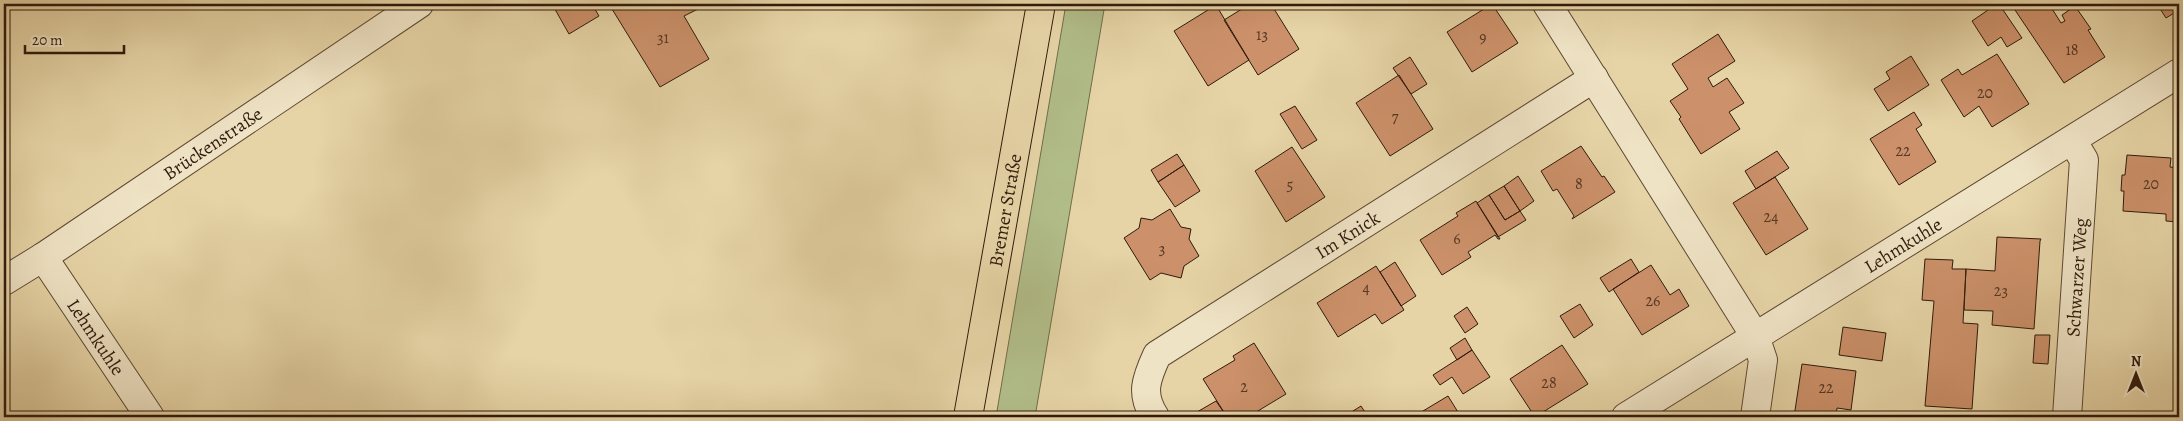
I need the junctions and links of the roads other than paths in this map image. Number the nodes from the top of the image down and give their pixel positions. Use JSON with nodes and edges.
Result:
{"nodes":[{"id":1,"x":419,"y":4,"type":"edge"},
{"id":2,"x":1041,"y":4,"type":"edge"},
{"id":3,"x":1547,"y":4,"type":"edge"},
{"id":4,"x":2179,"y":73,"type":"edge"},
{"id":5,"x":1594,"y":78,"type":"junction"},
{"id":6,"x":2072,"y":140,"type":"junction"},
{"id":7,"x":43,"y":257,"type":"junction"},
{"id":8,"x":4,"y":281,"type":"edge"},
{"id":9,"x":1755,"y":336,"type":"junction"},
{"id":10,"x":150,"y":417,"type":"edge"},
{"id":11,"x":968,"y":417,"type":"edge"},
{"id":12,"x":1155,"y":417,"type":"edge"},
{"id":13,"x":1626,"y":417,"type":"edge"},
{"id":14,"x":1755,"y":417,"type":"edge"},
{"id":15,"x":2067,"y":417,"type":"edge"}],
"edges":[{"from":1,"to":7,"type":"street","name":"Brückenstraße"},
{"from":2,"to":11,"type":"main road","name":"Bremer Straße"},
{"from":3,"to":5,"type":"street"},
{"from":4,"to":6,"type":"street","name":"Lehmkuhle"},
{"from":5,"to":9,"type":"street"},
{"from":5,"to":12,"type":"street","name":"Im Knick"},
{"from":6,"to":9,"type":"street","name":"Lehmkuhle"},
{"from":6,"to":15,"type":"street","name":"Schwarzer Weg"},
{"from":7,"to":8,"type":"street","name":"Brückenstraße"},
{"from":7,"to":10,"type":"street","name":"Lehmkuhle"},
{"from":9,"to":13,"type":"street","name":"Lehmkuhle"},
{"from":9,"to":14,"type":"street"}]}
